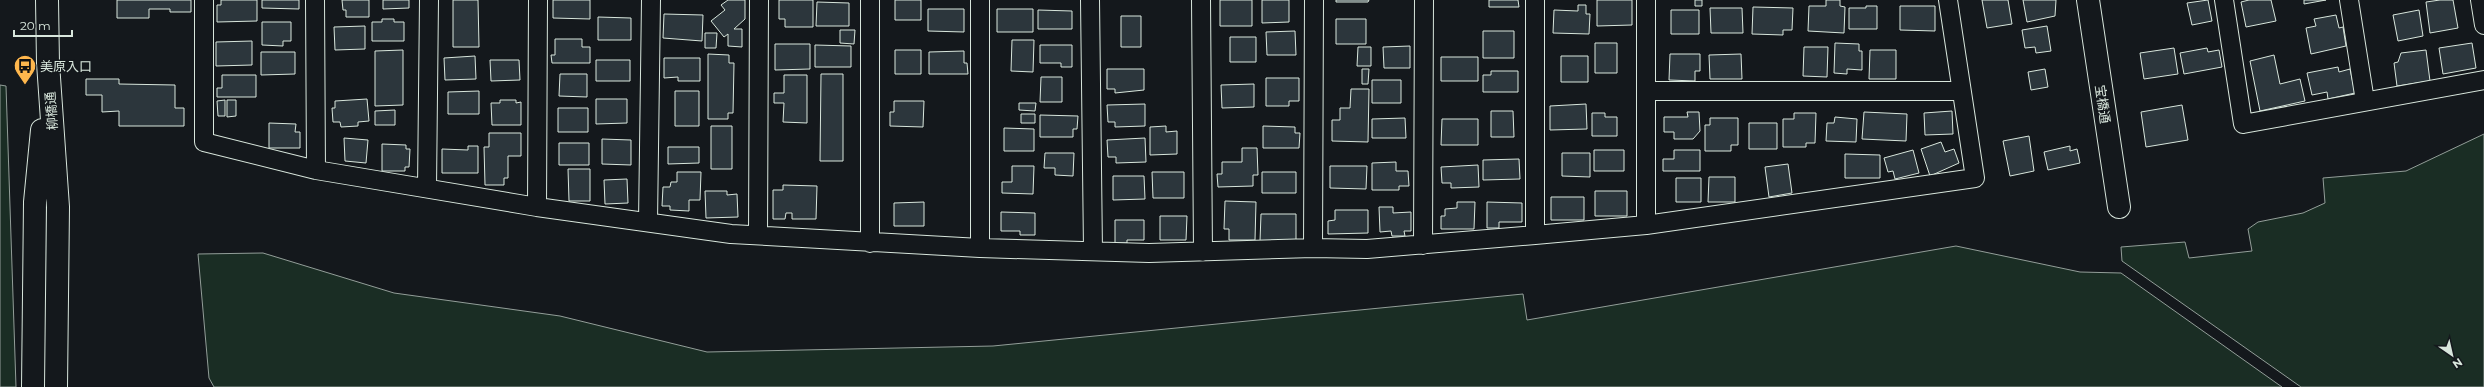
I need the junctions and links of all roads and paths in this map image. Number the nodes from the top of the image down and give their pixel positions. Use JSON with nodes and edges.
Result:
{"nodes":[{"id":1,"x":47,"y":0,"type":"edge"},
{"id":2,"x":204,"y":0,"type":"edge"},
{"id":3,"x":315,"y":0,"type":"edge"},
{"id":4,"x":429,"y":0,"type":"edge"},
{"id":5,"x":538,"y":0,"type":"edge"},
{"id":6,"x":651,"y":0,"type":"edge"},
{"id":7,"x":759,"y":0,"type":"edge"},
{"id":8,"x":870,"y":0,"type":"edge"},
{"id":9,"x":980,"y":0,"type":"edge"},
{"id":10,"x":1090,"y":0,"type":"edge"},
{"id":11,"x":1201,"y":0,"type":"edge"},
{"id":12,"x":1314,"y":0,"type":"edge"},
{"id":13,"x":1424,"y":0,"type":"edge"},
{"id":14,"x":1534,"y":0,"type":"edge"},
{"id":15,"x":1646,"y":0,"type":"edge"},
{"id":16,"x":1948,"y":0,"type":"edge"},
{"id":17,"x":2088,"y":0,"type":"edge"},
{"id":18,"x":2224,"y":0,"type":"edge"},
{"id":19,"x":2349,"y":0,"type":"edge"},
{"id":20,"x":2480,"y":0,"type":"edge"},
{"id":21,"x":2484,"y":25,"type":"edge"},
{"id":22,"x":48,"y":63,"type":"junction"},
{"id":23,"x":2484,"y":80,"type":"edge"},
{"id":24,"x":1647,"y":91,"type":"junction"},
{"id":25,"x":1960,"y":91,"type":"junction"},
{"id":26,"x":2365,"y":101,"type":"junction"},
{"id":27,"x":316,"y":170,"type":"junction"},
{"id":28,"x":427,"y":188,"type":"junction"},
{"id":29,"x":537,"y":207,"type":"junction"},
{"id":30,"x":2118,"y":207,"type":"dead end"},
{"id":31,"x":648,"y":222,"type":"junction"},
{"id":32,"x":1646,"y":225,"type":"junction"},
{"id":33,"x":758,"y":235,"type":"junction"},
{"id":34,"x":1535,"y":235,"type":"junction"},
{"id":35,"x":870,"y":243,"type":"junction"},
{"id":36,"x":1423,"y":245,"type":"junction"},
{"id":37,"x":980,"y":248,"type":"junction"},
{"id":38,"x":1313,"y":248,"type":"junction"},
{"id":39,"x":1093,"y":251,"type":"junction"},
{"id":40,"x":1203,"y":252,"type":"junction"},
{"id":41,"x":33,"y":387,"type":"edge"},
{"id":42,"x":56,"y":387,"type":"edge"}],
"edges":[{"from":1,"to":22,"type":"street"},
{"from":2,"to":27,"type":"street"},
{"from":3,"to":27,"type":"street"},
{"from":4,"to":28,"type":"street"},
{"from":5,"to":29,"type":"street"},
{"from":6,"to":31,"type":"street"},
{"from":7,"to":33,"type":"street"},
{"from":8,"to":35,"type":"street"},
{"from":9,"to":37,"type":"street"},
{"from":10,"to":39,"type":"street"},
{"from":11,"to":40,"type":"street"},
{"from":12,"to":38,"type":"street"},
{"from":13,"to":36,"type":"street"},
{"from":14,"to":34,"type":"street"},
{"from":15,"to":24,"type":"street"},
{"from":16,"to":25,"type":"street"},
{"from":17,"to":30,"type":"street","name":"宝橋通"},
{"from":18,"to":26,"type":"street"},
{"from":19,"to":26,"type":"street"},
{"from":20,"to":21,"type":"street"},
{"from":22,"to":41,"type":"street","name":"柳橋通"},
{"from":22,"to":42,"type":"street","name":"柳橋通"},
{"from":23,"to":26,"type":"street"},
{"from":24,"to":25,"type":"street"},
{"from":24,"to":32,"type":"street"},
{"from":25,"to":32,"type":"street"},
{"from":27,"to":28,"type":"street"},
{"from":28,"to":29,"type":"street"},
{"from":29,"to":31,"type":"street"},
{"from":31,"to":33,"type":"street"},
{"from":32,"to":34,"type":"street"},
{"from":33,"to":35,"type":"street"},
{"from":34,"to":36,"type":"street"},
{"from":35,"to":37,"type":"street"},
{"from":36,"to":38,"type":"street"},
{"from":37,"to":39,"type":"street"},
{"from":38,"to":40,"type":"street"},
{"from":39,"to":40,"type":"street"}]}
